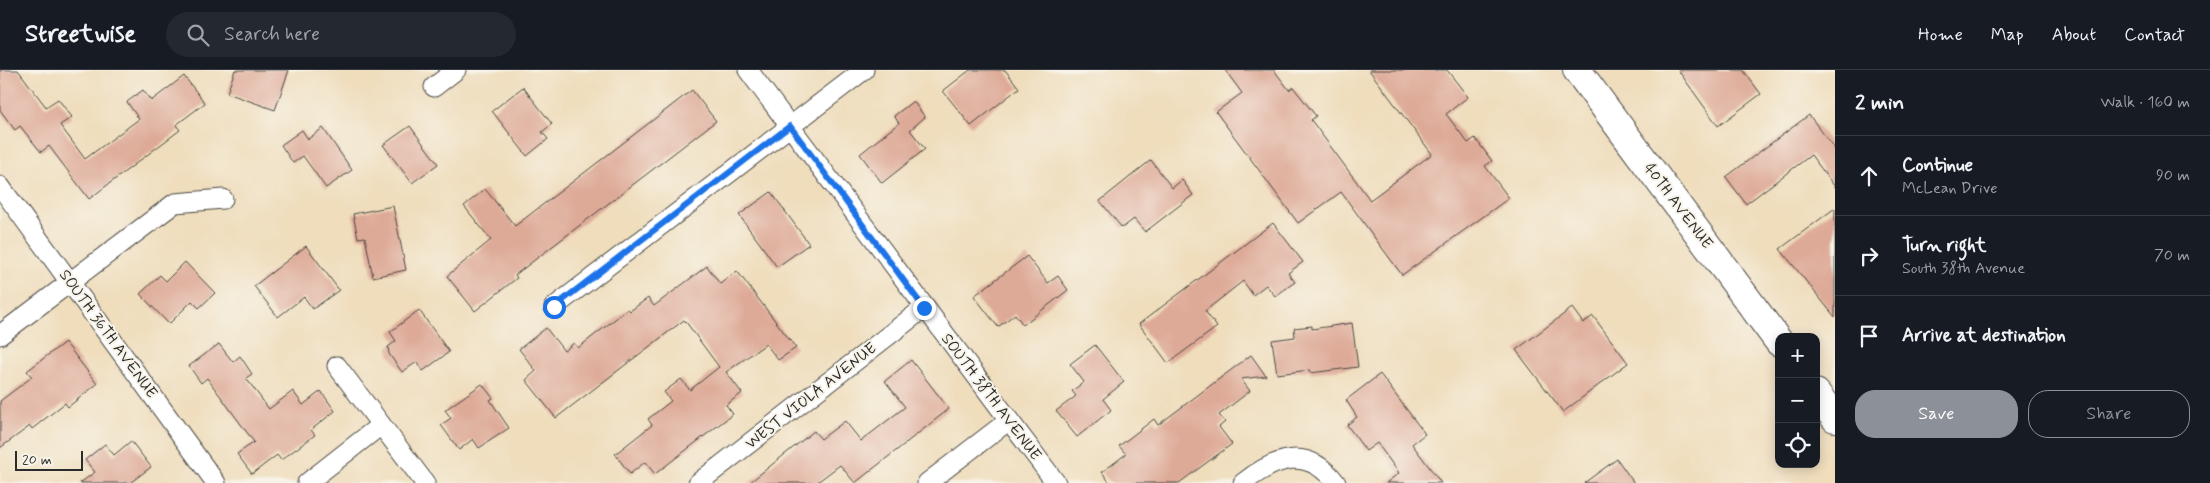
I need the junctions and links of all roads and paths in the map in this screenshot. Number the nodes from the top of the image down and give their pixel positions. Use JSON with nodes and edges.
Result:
{"nodes":[{"id":1,"x":456,"y":70,"type":"edge"},
{"id":2,"x":748,"y":70,"type":"edge"},
{"id":3,"x":864,"y":70,"type":"edge"},
{"id":4,"x":1577,"y":70,"type":"edge"},
{"id":5,"x":434,"y":87,"type":"dead end"},
{"id":6,"x":790,"y":126,"type":"junction"},
{"id":7,"x":0,"y":186,"type":"edge"},
{"id":8,"x":223,"y":199,"type":"dead end"},
{"id":9,"x":70,"y":282,"type":"junction"},
{"id":10,"x":554,"y":307,"type":"dead end"},
{"id":11,"x":924,"y":308,"type":"junction"},
{"id":12,"x":0,"y":335,"type":"edge"},
{"id":13,"x":1775,"y":337,"type":"edge"},
{"id":14,"x":337,"y":366,"type":"dead end"},
{"id":15,"x":1820,"y":398,"type":"edge"},
{"id":16,"x":1835,"y":418,"type":"edge"},
{"id":17,"x":1008,"y":421,"type":"junction"},
{"id":18,"x":381,"y":425,"type":"junction"},
{"id":19,"x":216,"y":483,"type":"edge"},
{"id":20,"x":307,"y":483,"type":"edge"},
{"id":21,"x":425,"y":483,"type":"edge"},
{"id":22,"x":698,"y":483,"type":"edge"},
{"id":23,"x":927,"y":483,"type":"edge"},
{"id":24,"x":1056,"y":483,"type":"edge"},
{"id":25,"x":1243,"y":483,"type":"edge"},
{"id":26,"x":1336,"y":483,"type":"edge"}],
"edges":[{"from":1,"to":5,"type":"street"},
{"from":2,"to":6,"type":"street","name":"SOUTH 38TH AVENUE"},
{"from":3,"to":6,"type":"street"},
{"from":4,"to":13,"type":"main road","name":"40TH AVENUE"},
{"from":6,"to":10,"type":"street"},
{"from":6,"to":11,"type":"street","name":"SOUTH 38TH AVENUE"},
{"from":7,"to":9,"type":"street","name":"SOUTH 36TH AVENUE"},
{"from":8,"to":9,"type":"street"},
{"from":9,"to":12,"type":"street"},
{"from":9,"to":19,"type":"street","name":"SOUTH 36TH AVENUE"},
{"from":11,"to":17,"type":"street","name":"SOUTH 38TH AVENUE"},
{"from":11,"to":22,"type":"street","name":"WEST VIOLA AVENUE"},
{"from":14,"to":18,"type":"street"},
{"from":15,"to":16,"type":"main road"},
{"from":17,"to":23,"type":"street"},
{"from":17,"to":24,"type":"street","name":"SOUTH 38TH AVENUE"},
{"from":18,"to":20,"type":"street"},
{"from":18,"to":21,"type":"street"},
{"from":25,"to":26,"type":"street"}]}
